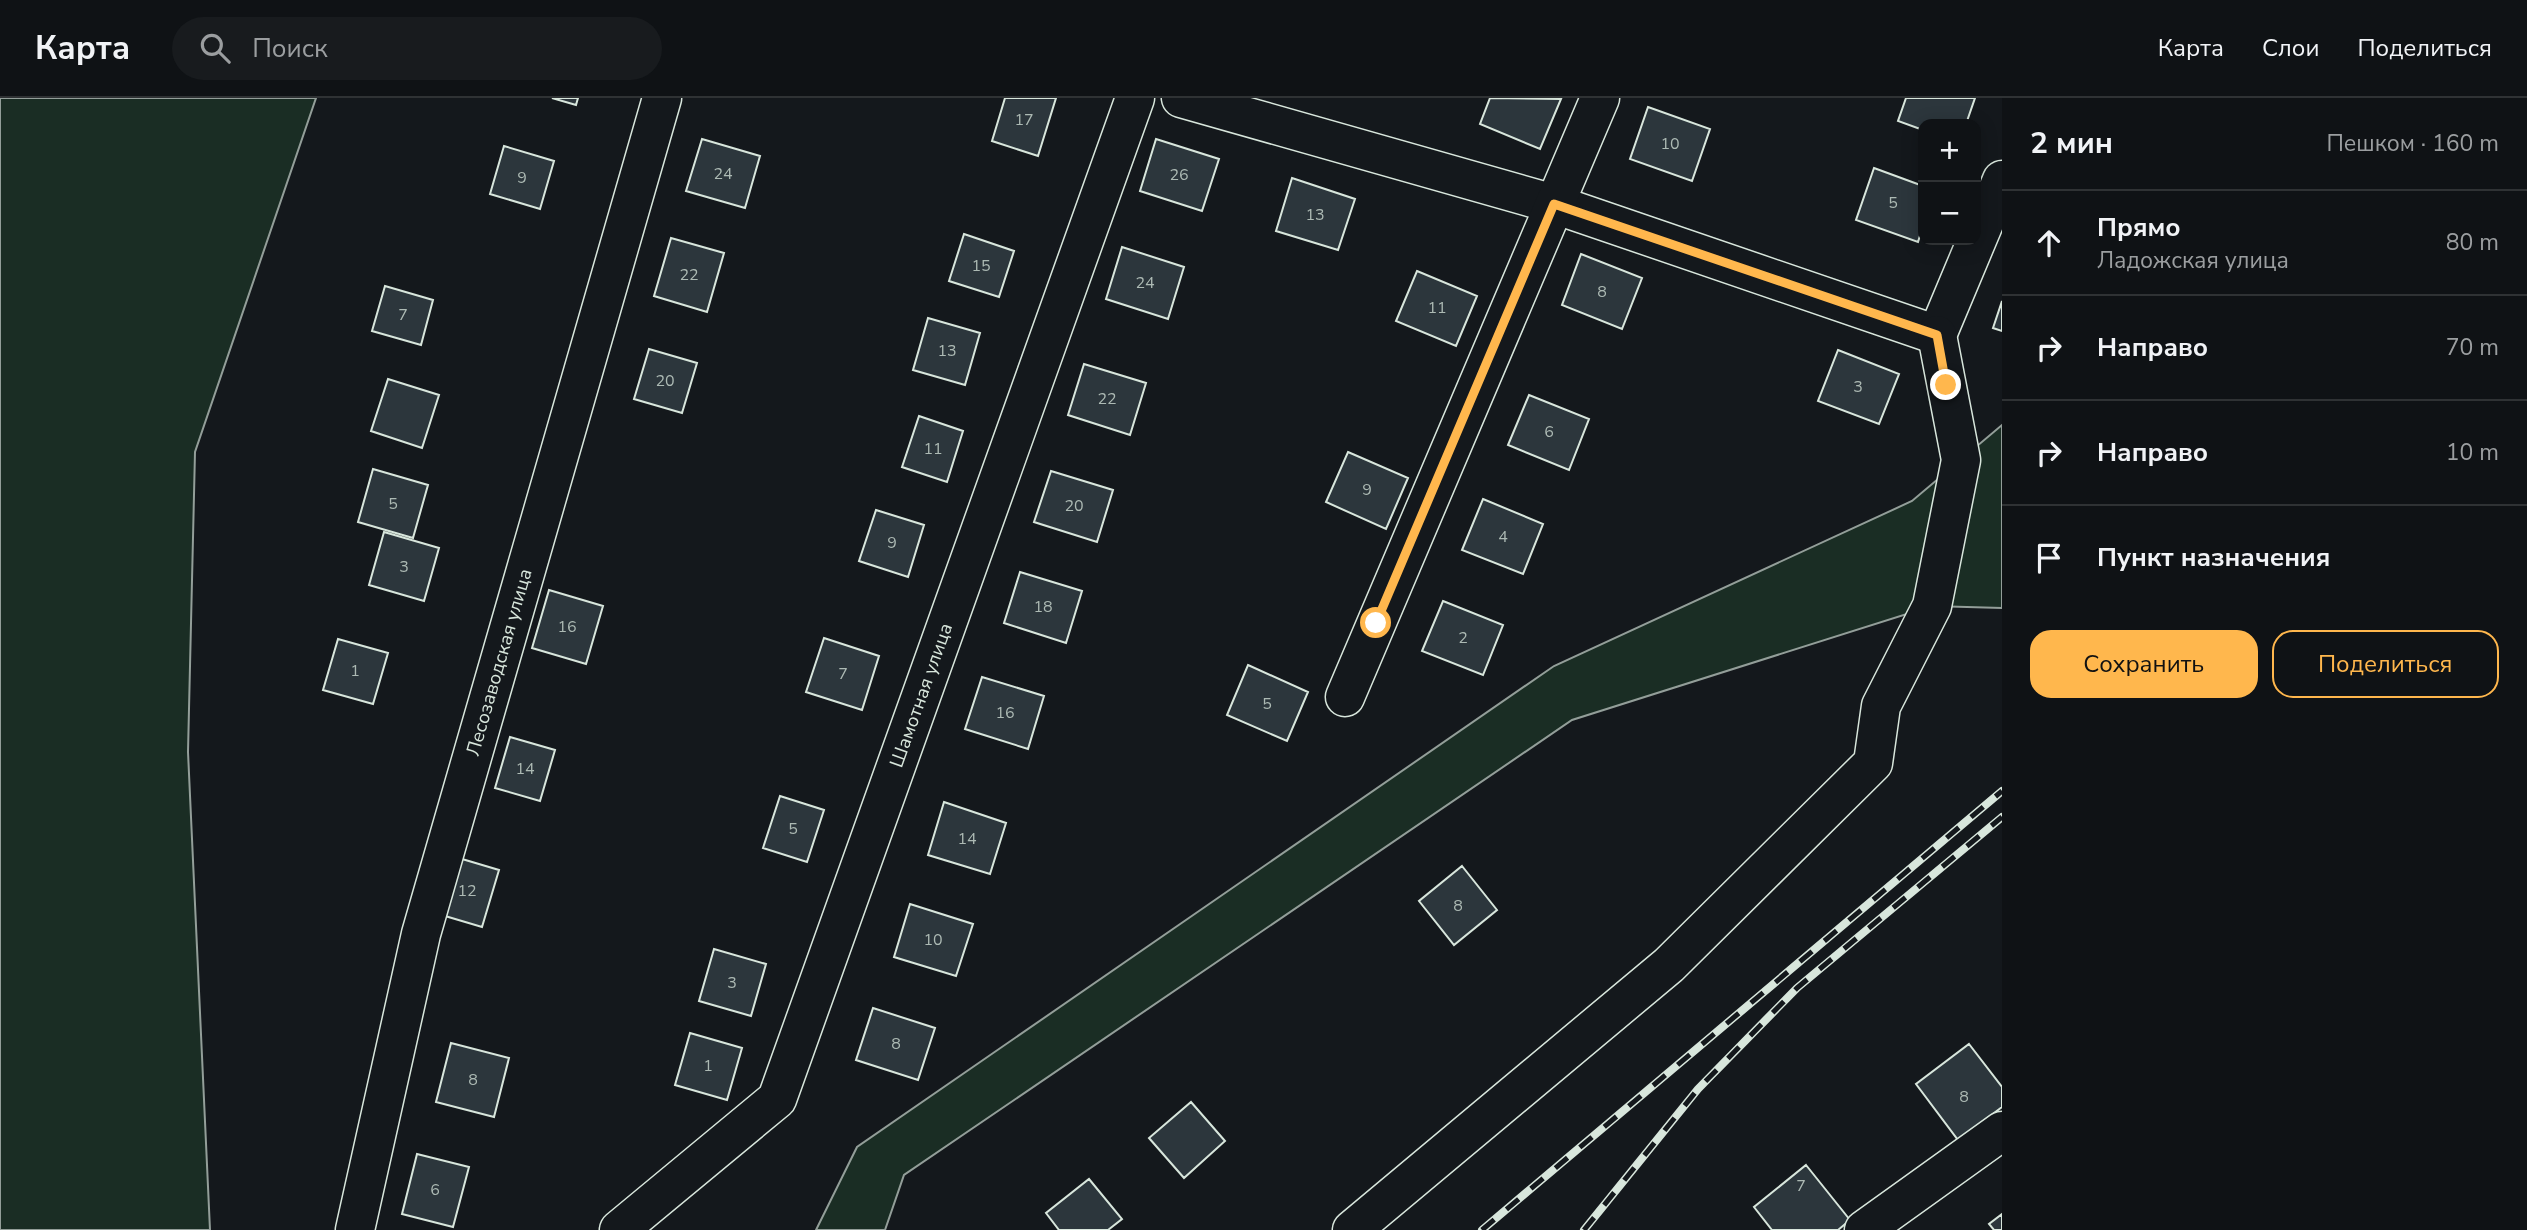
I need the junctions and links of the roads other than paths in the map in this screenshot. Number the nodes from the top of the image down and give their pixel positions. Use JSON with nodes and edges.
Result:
{"nodes":[{"id":1,"x":662,"y":98,"type":"edge"},
{"id":2,"x":1135,"y":98,"type":"edge"},
{"id":3,"x":1181,"y":98,"type":"edge"},
{"id":4,"x":1600,"y":98,"type":"edge"},
{"id":5,"x":2002,"y":180,"type":"edge"},
{"id":6,"x":1554,"y":204,"type":"junction"},
{"id":7,"x":1937,"y":335,"type":"junction"},
{"id":8,"x":1345,"y":697,"type":"dead end"},
{"id":9,"x":2002,"y":1131,"type":"edge"},
{"id":10,"x":355,"y":1230,"type":"edge"},
{"id":11,"x":619,"y":1230,"type":"edge"},
{"id":12,"x":1352,"y":1230,"type":"edge"},
{"id":13,"x":1864,"y":1230,"type":"edge"}],
"edges":[{"from":1,"to":10,"type":"street","name":"Лесозаводская улица"},
{"from":2,"to":11,"type":"street","name":"Шамотная улица"},
{"from":3,"to":6,"type":"street"},
{"from":4,"to":6,"type":"street"},
{"from":5,"to":7,"type":"street"},
{"from":6,"to":7,"type":"street"},
{"from":6,"to":8,"type":"street"},
{"from":7,"to":12,"type":"street"},
{"from":9,"to":13,"type":"street"}]}
